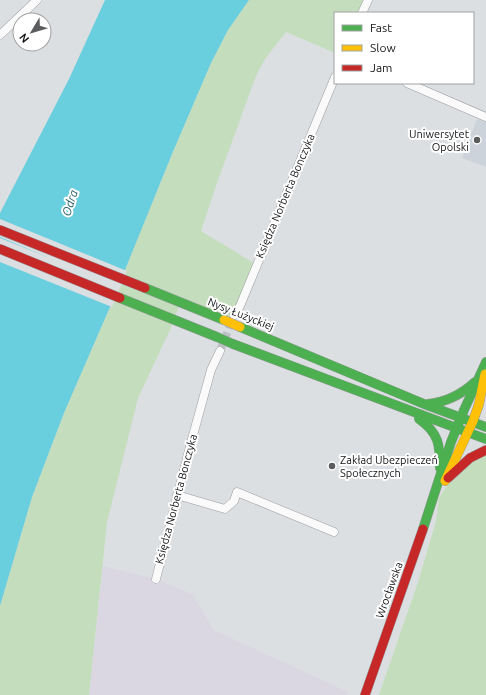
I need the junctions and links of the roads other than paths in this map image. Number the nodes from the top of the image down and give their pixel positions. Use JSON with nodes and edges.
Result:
{"nodes":[{"id":1,"x":37,"y":0,"type":"edge"},
{"id":2,"x":368,"y":0,"type":"edge"},
{"id":3,"x":362,"y":12,"type":"edge"},
{"id":4,"x":0,"y":34,"type":"edge"},
{"id":5,"x":334,"y":79,"type":"edge"},
{"id":6,"x":409,"y":84,"type":"edge"},
{"id":7,"x":486,"y":116,"type":"edge"},
{"id":8,"x":0,"y":230,"type":"edge"},
{"id":9,"x":0,"y":249,"type":"edge"},
{"id":10,"x":234,"y":315,"type":"tunnel mouth"},
{"id":11,"x":220,"y":351,"type":"tunnel mouth"},
{"id":12,"x":486,"y":362,"type":"edge"},
{"id":13,"x":482,"y":374,"type":"edge"},
{"id":14,"x":424,"y":404,"type":"junction"},
{"id":15,"x":402,"y":408,"type":"junction"},
{"id":16,"x":462,"y":417,"type":"junction"},
{"id":17,"x":473,"y":421,"type":"junction"},
{"id":18,"x":486,"y":427,"type":"edge"},
{"id":19,"x":456,"y":429,"type":"junction"},
{"id":20,"x":468,"y":433,"type":"junction"},
{"id":21,"x":486,"y":439,"type":"edge"},
{"id":22,"x":486,"y":450,"type":"edge"},
{"id":23,"x":443,"y":478,"type":"junction"},
{"id":24,"x":177,"y":495,"type":"junction"},
{"id":25,"x":334,"y":532,"type":"dead end"},
{"id":26,"x":156,"y":579,"type":"dead end"},
{"id":27,"x":365,"y":695,"type":"edge"}],
"edges":[{"from":1,"to":4,"type":"street"},
{"from":2,"to":3,"type":"street"},
{"from":5,"to":10,"type":"street","name":"Księdza Norberta Bonczyka"},
{"from":6,"to":7,"type":"street"},
{"from":8,"to":14,"type":"main road","name":"Nysy Łużyckiej","bridge":true},
{"from":9,"to":15,"type":"main road","bridge":true},
{"from":11,"to":24,"type":"street","name":"Księdza Norberta Bonczyka"},
{"from":12,"to":13,"type":"main road","name":"Wrocławska"},
{"from":13,"to":14,"type":"main road"},
{"from":13,"to":16,"type":"main road","name":"Wrocławska"},
{"from":13,"to":17,"type":"main road","name":"Wrocławska"},
{"from":14,"to":16,"type":"main road","name":"Nysy Łużyckiej"},
{"from":15,"to":19,"type":"main road"},
{"from":15,"to":23,"type":"main road"},
{"from":16,"to":17,"type":"main road","name":"Nysy Łużyckiej"},
{"from":16,"to":19,"type":"main road","name":"Wrocławska"},
{"from":17,"to":18,"type":"main road","name":"Nysy Łużyckiej"},
{"from":17,"to":20,"type":"main road","name":"Wrocławska"},
{"from":19,"to":20,"type":"main road"},
{"from":19,"to":23,"type":"main road","name":"Wrocławska"},
{"from":20,"to":21,"type":"main road"},
{"from":20,"to":23,"type":"main road","name":"Wrocławska"},
{"from":22,"to":23,"type":"main road"},
{"from":23,"to":27,"type":"main road","name":"Wrocławska"},
{"from":24,"to":25,"type":"street"},
{"from":24,"to":26,"type":"street","name":"Księdza Norberta Bonczyka"}]}
